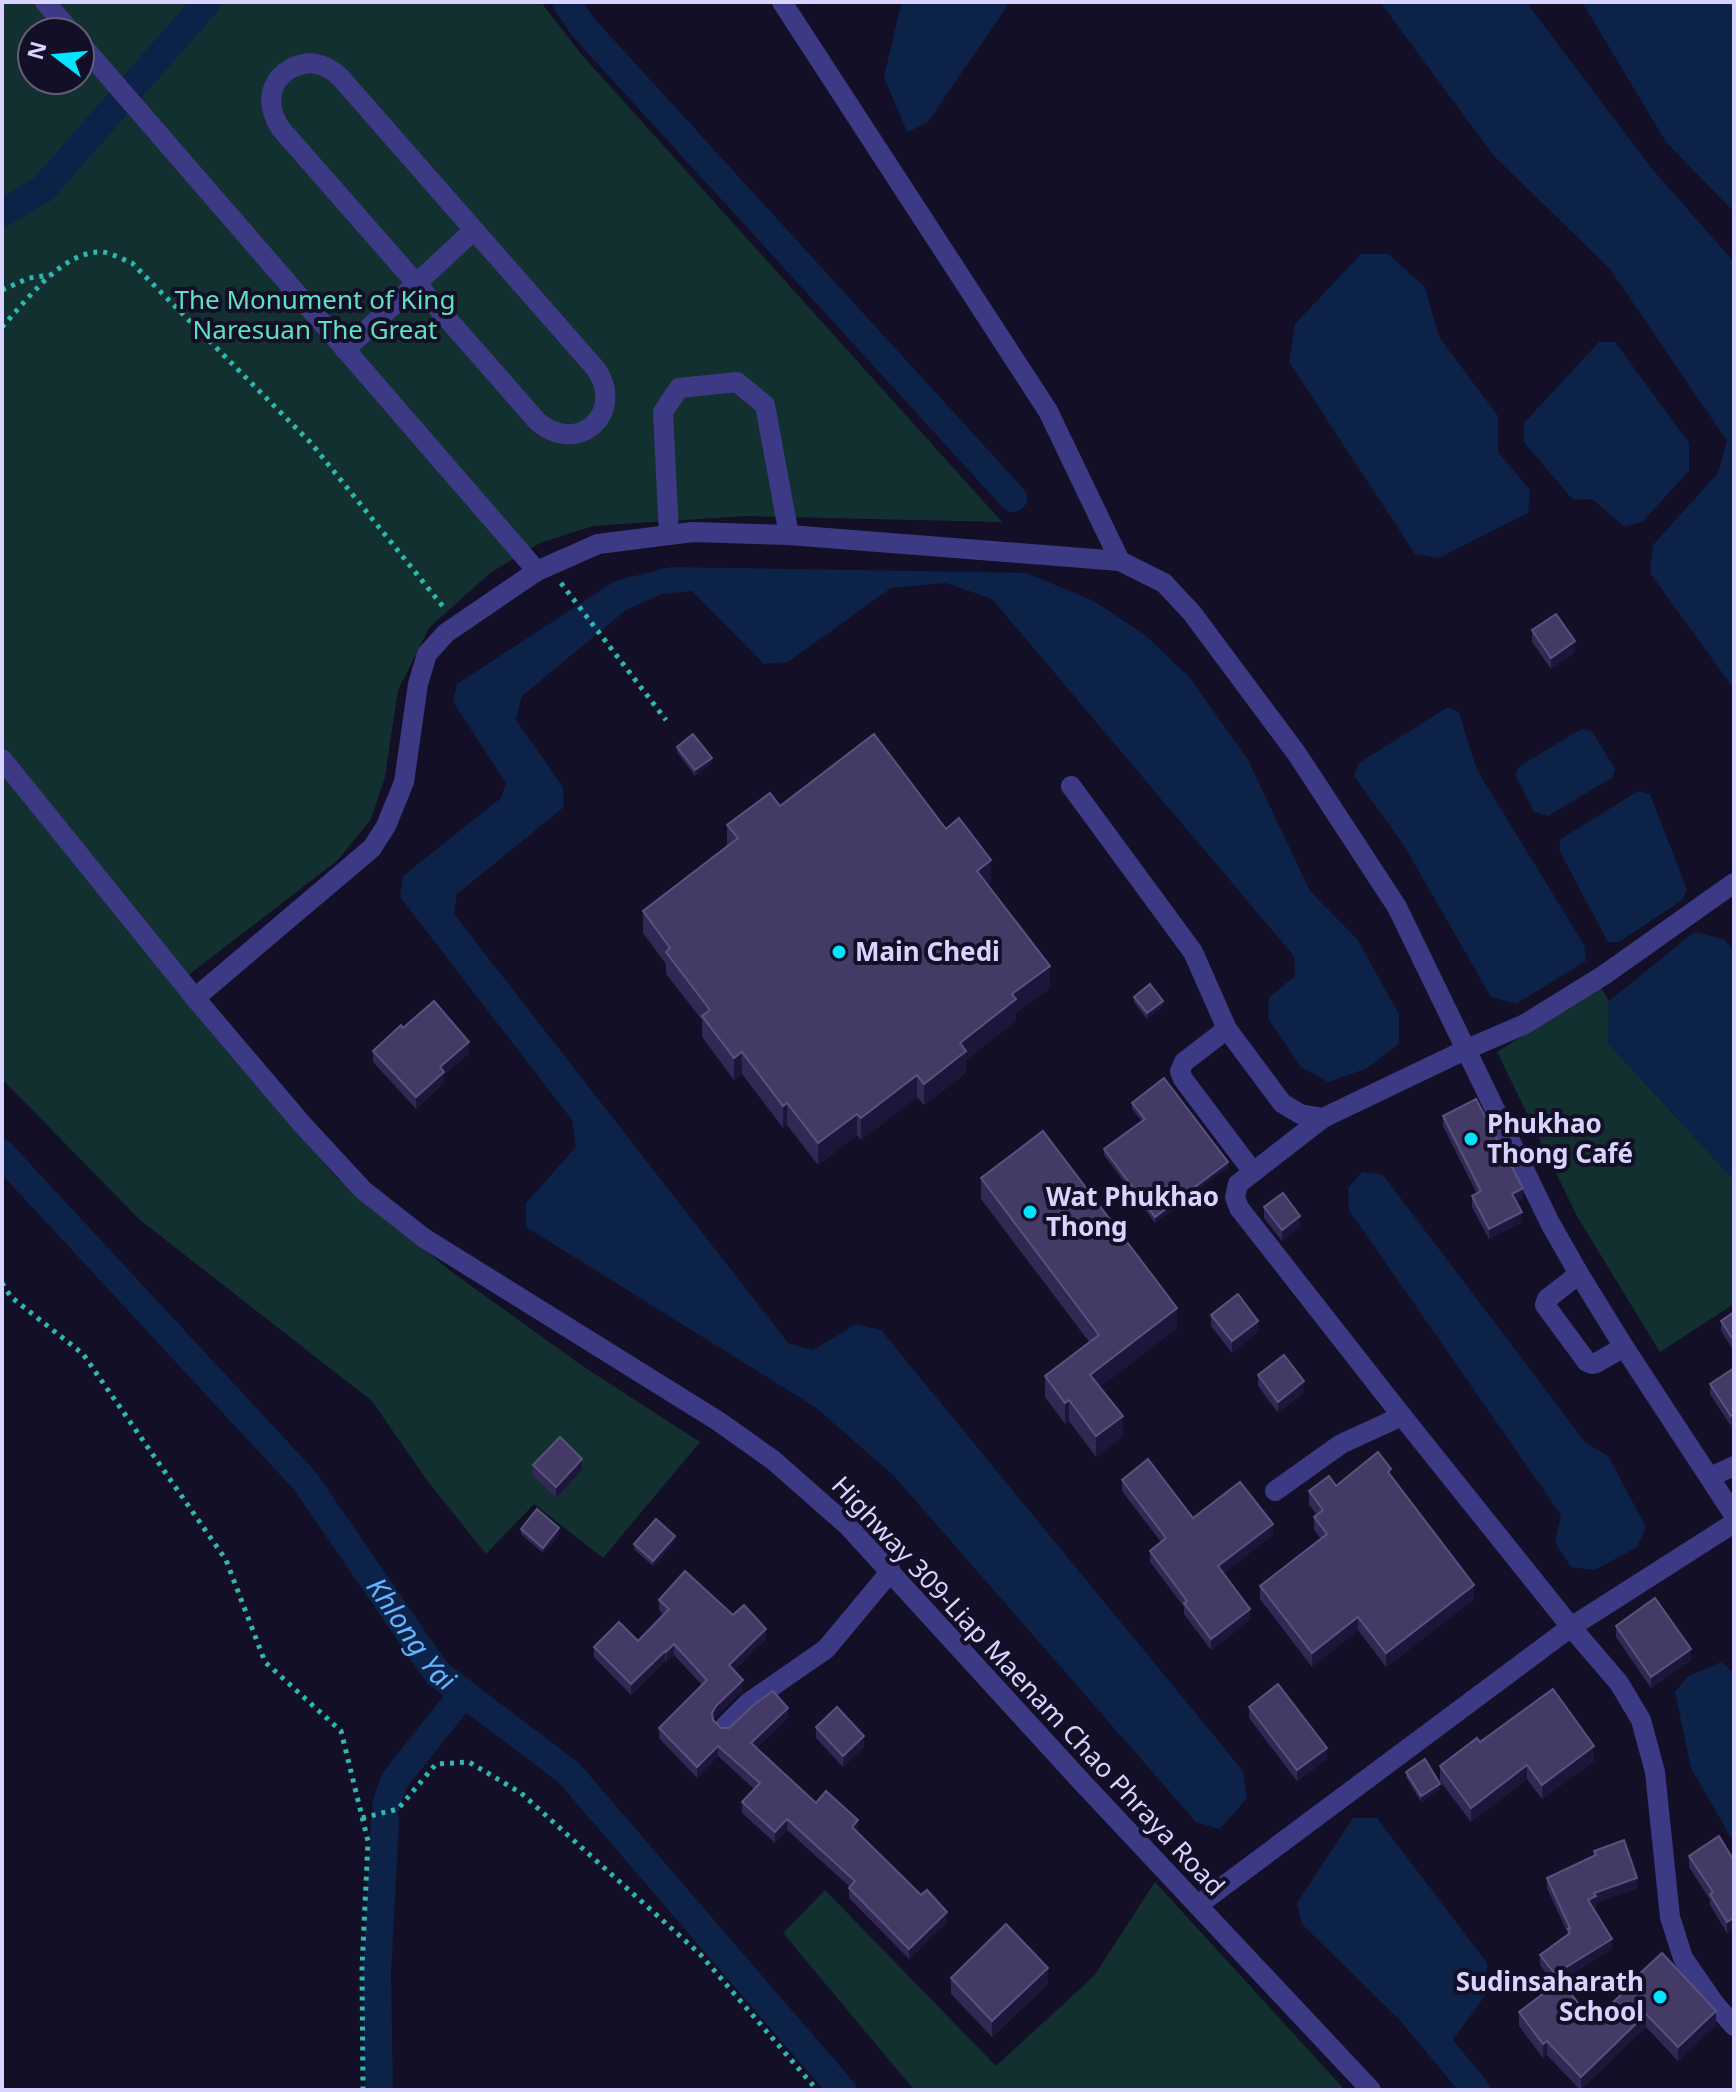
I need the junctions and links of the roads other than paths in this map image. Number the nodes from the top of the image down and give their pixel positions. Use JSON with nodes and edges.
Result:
{"nodes":[{"id":1,"x":782,"y":2,"type":"edge"},
{"id":2,"x":96,"y":62,"type":"edge"},
{"id":3,"x":474,"y":230,"type":"junction"},
{"id":4,"x":417,"y":284,"type":"junction"},
{"id":5,"x":345,"y":350,"type":"junction"},
{"id":6,"x":669,"y":535,"type":"junction"},
{"id":7,"x":789,"y":535,"type":"junction"},
{"id":8,"x":1120,"y":561,"type":"junction"},
{"id":9,"x":537,"y":571,"type":"junction"},
{"id":10,"x":2,"y":759,"type":"edge"},
{"id":11,"x":1071,"y":786,"type":"dead end"},
{"id":12,"x":1734,"y":883,"type":"edge"},
{"id":13,"x":195,"y":998,"type":"junction"},
{"id":14,"x":1227,"y":1029,"type":"junction"},
{"id":15,"x":1465,"y":1050,"type":"junction"},
{"id":16,"x":1323,"y":1118,"type":"junction"},
{"id":17,"x":1253,"y":1172,"type":"junction"},
{"id":18,"x":1579,"y":1274,"type":"junction"},
{"id":19,"x":1624,"y":1347,"type":"junction"},
{"id":20,"x":1402,"y":1416,"type":"junction"},
{"id":21,"x":1734,"y":1466,"type":"edge"},
{"id":22,"x":1710,"y":1477,"type":"junction"},
{"id":23,"x":1275,"y":1491,"type":"dead end"},
{"id":24,"x":1734,"y":1515,"type":"edge"},
{"id":25,"x":1734,"y":1523,"type":"edge"},
{"id":26,"x":891,"y":1571,"type":"junction"},
{"id":27,"x":1571,"y":1627,"type":"junction"},
{"id":28,"x":725,"y":1726,"type":"edge"},
{"id":29,"x":1198,"y":1905,"type":"junction"},
{"id":30,"x":1734,"y":2026,"type":"edge"},
{"id":31,"x":1371,"y":2090,"type":"edge"}],
"edges":[{"from":1,"to":8,"type":"street"},
{"from":2,"to":5,"type":"street"},
{"from":3,"to":4,"type":"street"},
{"from":3,"to":4,"type":"street"},
{"from":3,"to":4,"type":"street"},
{"from":4,"to":5,"type":"street"},
{"from":5,"to":9,"type":"street"},
{"from":6,"to":7,"type":"street"},
{"from":6,"to":7,"type":"street"},
{"from":6,"to":9,"type":"street"},
{"from":7,"to":8,"type":"street"},
{"from":8,"to":15,"type":"street"},
{"from":9,"to":13,"type":"street"},
{"from":10,"to":13,"type":"street","name":"Highway 309-Liap Maenam Chao Phraya Road"},
{"from":11,"to":14,"type":"street"},
{"from":12,"to":15,"type":"street"},
{"from":13,"to":26,"type":"street","name":"Highway 309-Liap Maenam Chao Phraya Road"},
{"from":14,"to":16,"type":"street"},
{"from":14,"to":17,"type":"street"},
{"from":15,"to":16,"type":"street"},
{"from":15,"to":18,"type":"street"},
{"from":16,"to":17,"type":"street"},
{"from":17,"to":20,"type":"street"},
{"from":18,"to":19,"type":"street"},
{"from":18,"to":19,"type":"street"},
{"from":19,"to":22,"type":"street"},
{"from":20,"to":23,"type":"street"},
{"from":20,"to":27,"type":"street"},
{"from":21,"to":22,"type":"street"},
{"from":22,"to":24,"type":"street"},
{"from":25,"to":27,"type":"street"},
{"from":26,"to":28,"type":"street"},
{"from":26,"to":29,"type":"street","name":"Highway 309-Liap Maenam Chao Phraya Road"},
{"from":27,"to":29,"type":"street"},
{"from":27,"to":30,"type":"street"},
{"from":29,"to":31,"type":"street","name":"Highway 309-Liap Maenam Chao Phraya Road"}]}
